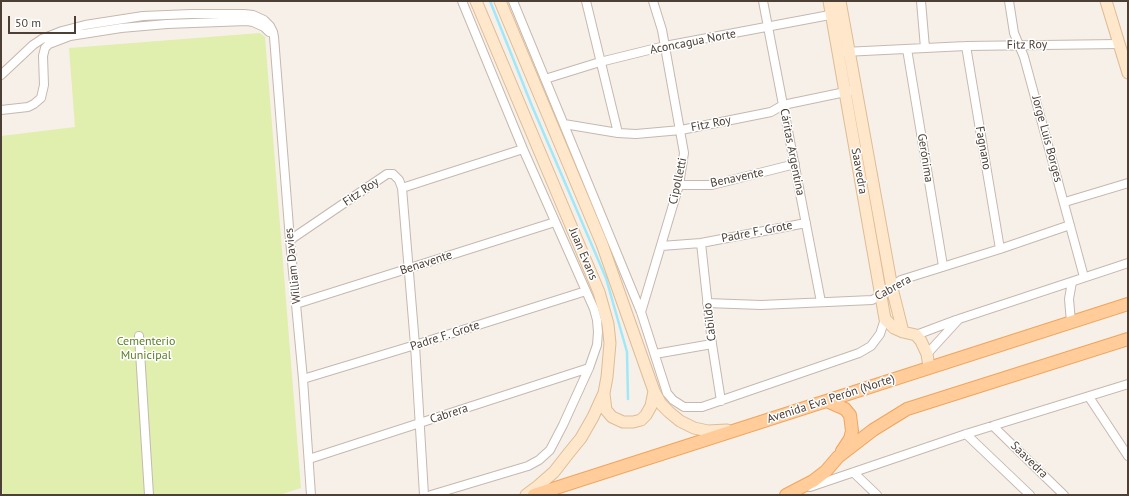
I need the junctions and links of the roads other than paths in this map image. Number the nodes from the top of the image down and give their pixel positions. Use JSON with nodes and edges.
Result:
{"nodes":[{"id":1,"x":462,"y":1,"type":"edge"},
{"id":2,"x":476,"y":1,"type":"edge"},
{"id":3,"x":500,"y":1,"type":"edge"},
{"id":4,"x":513,"y":1,"type":"edge"},
{"id":5,"x":586,"y":1,"type":"edge"},
{"id":6,"x":653,"y":1,"type":"edge"},
{"id":7,"x":763,"y":1,"type":"edge"},
{"id":8,"x":829,"y":1,"type":"edge"},
{"id":9,"x":840,"y":1,"type":"edge"},
{"id":10,"x":921,"y":1,"type":"edge"},
{"id":11,"x":1009,"y":1,"type":"edge"},
{"id":12,"x":1106,"y":1,"type":"edge"},
{"id":13,"x":837,"y":13,"type":"junction"},
{"id":14,"x":167,"y":15,"type":"junction"},
{"id":15,"x":168,"y":24,"type":"junction"},
{"id":16,"x":768,"y":27,"type":"junction"},
{"id":17,"x":274,"y":37,"type":"junction"},
{"id":18,"x":1119,"y":44,"type":"junction"},
{"id":19,"x":33,"y":45,"type":"junction"},
{"id":20,"x":1019,"y":45,"type":"junction"},
{"id":21,"x":665,"y":46,"type":"junction"},
{"id":22,"x":966,"y":46,"type":"junction"},
{"id":23,"x":925,"y":48,"type":"junction"},
{"id":24,"x":908,"y":49,"type":"junction"},
{"id":25,"x":843,"y":52,"type":"junction"},
{"id":26,"x":43,"y":56,"type":"junction"},
{"id":27,"x":600,"y":62,"type":"junction"},
{"id":28,"x":1128,"y":73,"type":"edge"},
{"id":29,"x":1,"y":75,"type":"edge"},
{"id":30,"x":545,"y":79,"type":"junction"},
{"id":31,"x":851,"y":91,"type":"junction"},
{"id":32,"x":783,"y":106,"type":"junction"},
{"id":33,"x":1,"y":110,"type":"edge"},
{"id":34,"x":564,"y":124,"type":"junction"},
{"id":35,"x":680,"y":130,"type":"junction"},
{"id":36,"x":618,"y":133,"type":"junction"},
{"id":37,"x":523,"y":150,"type":"junction"},
{"id":38,"x":795,"y":164,"type":"junction"},
{"id":39,"x":1128,"y":183,"type":"edge"},
{"id":40,"x":679,"y":184,"type":"junction"},
{"id":41,"x":402,"y":188,"type":"junction"},
{"id":42,"x":1065,"y":202,"type":"junction"},
{"id":43,"x":555,"y":222,"type":"junction"},
{"id":44,"x":806,"y":223,"type":"junction"},
{"id":45,"x":1070,"y":225,"type":"junction"},
{"id":46,"x":290,"y":240,"type":"junction"},
{"id":47,"x":701,"y":243,"type":"junction"},
{"id":48,"x":661,"y":246,"type":"junction"},
{"id":49,"x":1000,"y":249,"type":"junction"},
{"id":50,"x":1128,"y":263,"type":"edge"},
{"id":51,"x":943,"y":266,"type":"junction"},
{"id":52,"x":408,"y":269,"type":"junction"},
{"id":53,"x":1084,"y":277,"type":"junction"},
{"id":54,"x":1072,"y":282,"type":"junction"},
{"id":55,"x":892,"y":288,"type":"junction"},
{"id":56,"x":586,"y":291,"type":"junction"},
{"id":57,"x":880,"y":296,"type":"junction"},
{"id":58,"x":821,"y":302,"type":"junction"},
{"id":59,"x":707,"y":303,"type":"junction"},
{"id":60,"x":296,"y":304,"type":"junction"},
{"id":61,"x":1128,"y":304,"type":"edge"},
{"id":62,"x":641,"y":312,"type":"junction"},
{"id":63,"x":884,"y":319,"type":"junction"},
{"id":64,"x":959,"y":319,"type":"junction"},
{"id":65,"x":1071,"y":322,"type":"junction"},
{"id":66,"x":903,"y":332,"type":"junction"},
{"id":67,"x":916,"y":335,"type":"junction"},
{"id":68,"x":139,"y":336,"type":"dead end"},
{"id":69,"x":1128,"y":339,"type":"edge"},
{"id":70,"x":712,"y":344,"type":"junction"},
{"id":71,"x":415,"y":346,"type":"junction"},
{"id":72,"x":655,"y":354,"type":"junction"},
{"id":73,"x":927,"y":354,"type":"junction"},
{"id":74,"x":929,"y":367,"type":"junction"},
{"id":75,"x":589,"y":368,"type":"junction"},
{"id":76,"x":303,"y":379,"type":"junction"},
{"id":77,"x":1128,"y":384,"type":"edge"},
{"id":78,"x":654,"y":391,"type":"junction"},
{"id":79,"x":604,"y":393,"type":"junction"},
{"id":80,"x":1089,"y":397,"type":"junction"},
{"id":81,"x":721,"y":400,"type":"junction"},
{"id":82,"x":826,"y":401,"type":"junction"},
{"id":83,"x":420,"y":423,"type":"junction"},
{"id":84,"x":749,"y":426,"type":"junction"},
{"id":85,"x":993,"y":426,"type":"junction"},
{"id":86,"x":966,"y":434,"type":"junction"},
{"id":87,"x":1128,"y":456,"type":"edge"},
{"id":88,"x":838,"y":457,"type":"junction"},
{"id":89,"x":309,"y":460,"type":"junction"},
{"id":90,"x":854,"y":473,"type":"junction"},
{"id":91,"x":790,"y":493,"type":"edge"},
{"id":92,"x":149,"y":495,"type":"edge"},
{"id":93,"x":311,"y":495,"type":"edge"},
{"id":94,"x":424,"y":495,"type":"edge"},
{"id":95,"x":431,"y":495,"type":"edge"},
{"id":96,"x":526,"y":495,"type":"edge"},
{"id":97,"x":534,"y":495,"type":"edge"},
{"id":98,"x":877,"y":495,"type":"edge"},
{"id":99,"x":1030,"y":495,"type":"edge"},
{"id":100,"x":1064,"y":495,"type":"edge"}],
"edges":[{"from":1,"to":37,"type":"street","name":"Juan Evans"},
{"from":2,"to":79,"type":"street","name":"Juan Evans"},
{"from":3,"to":78,"type":"street","name":"Juan Evans"},
{"from":4,"to":30,"type":"street"},
{"from":5,"to":27,"type":"street"},
{"from":6,"to":21,"type":"street","name":"Cipolletti"},
{"from":7,"to":16,"type":"street","name":"Cáritas Argentina"},
{"from":8,"to":13,"type":"street","name":"Saavedra"},
{"from":9,"to":13,"type":"street","name":"Saavedra"},
{"from":10,"to":23,"type":"street"},
{"from":11,"to":20,"type":"street","name":"Jorge Luis Borges"},
{"from":12,"to":18,"type":"street"},
{"from":13,"to":16,"type":"street","name":"Aconcagua Norte"},
{"from":13,"to":25,"type":"street","name":"Saavedra"},
{"from":14,"to":15,"type":"street"},
{"from":14,"to":17,"type":"street"},
{"from":14,"to":19,"type":"street"},
{"from":15,"to":17,"type":"street"},
{"from":15,"to":26,"type":"street"},
{"from":16,"to":21,"type":"street","name":"Aconcagua Norte"},
{"from":16,"to":32,"type":"street","name":"Cáritas Argentina"},
{"from":17,"to":46,"type":"street","name":"William Davies"},
{"from":18,"to":20,"type":"street","name":"Fitz Roy"},
{"from":18,"to":28,"type":"street"},
{"from":19,"to":26,"type":"street"},
{"from":19,"to":29,"type":"street"},
{"from":20,"to":22,"type":"street","name":"Fitz Roy"},
{"from":20,"to":42,"type":"street","name":"Jorge Luis Borges"},
{"from":21,"to":27,"type":"street","name":"Aconcagua Norte"},
{"from":21,"to":35,"type":"street","name":"Cipolletti"},
{"from":22,"to":23,"type":"street","name":"Fitz Roy"},
{"from":22,"to":49,"type":"street","name":"Fagnano"},
{"from":23,"to":24,"type":"street","name":"Fitz Roy"},
{"from":24,"to":25,"type":"street","name":"Fitz Roy"},
{"from":24,"to":51,"type":"street","name":"Gerónima"},
{"from":25,"to":31,"type":"street","name":"Saavedra"},
{"from":26,"to":33,"type":"street"},
{"from":27,"to":30,"type":"street","name":"Aconcagua Norte"},
{"from":27,"to":36,"type":"street"},
{"from":30,"to":34,"type":"street"},
{"from":31,"to":32,"type":"street","name":"Fitz Roy"},
{"from":31,"to":55,"type":"street","name":"Saavedra"},
{"from":31,"to":57,"type":"street","name":"Saavedra"},
{"from":32,"to":35,"type":"street","name":"Fitz Roy"},
{"from":32,"to":38,"type":"street","name":"Cáritas Argentina"},
{"from":34,"to":36,"type":"street","name":"Fitz Roy"},
{"from":34,"to":62,"type":"street"},
{"from":35,"to":36,"type":"street","name":"Fitz Roy"},
{"from":35,"to":40,"type":"street","name":"Cipolletti"},
{"from":37,"to":41,"type":"street"},
{"from":37,"to":43,"type":"street","name":"Juan Evans"},
{"from":38,"to":40,"type":"street","name":"Benavente"},
{"from":38,"to":44,"type":"street","name":"Cáritas Argentina"},
{"from":39,"to":42,"type":"street"},
{"from":40,"to":48,"type":"street","name":"Cipolletti"},
{"from":41,"to":46,"type":"street","name":"Fitz Roy"},
{"from":41,"to":52,"type":"street"},
{"from":42,"to":45,"type":"street","name":"Jorge Luis Borges"},
{"from":43,"to":52,"type":"street","name":"Benavente"},
{"from":43,"to":56,"type":"street","name":"Juan Evans"},
{"from":44,"to":47,"type":"street","name":"Padre F. Grote"},
{"from":44,"to":58,"type":"street","name":"Cáritas Argentina"},
{"from":45,"to":49,"type":"street","name":"Cabrera"},
{"from":45,"to":53,"type":"street","name":"Jorge Luis Borges"},
{"from":46,"to":60,"type":"street","name":"William Davies"},
{"from":47,"to":48,"type":"street","name":"Padre F. Grote"},
{"from":47,"to":59,"type":"street","name":"Cabildo"},
{"from":48,"to":62,"type":"street","name":"Cipolletti"},
{"from":49,"to":51,"type":"street","name":"Cabrera"},
{"from":50,"to":53,"type":"street"},
{"from":51,"to":55,"type":"street","name":"Cabrera"},
{"from":52,"to":60,"type":"street","name":"Benavente"},
{"from":52,"to":71,"type":"street"},
{"from":53,"to":54,"type":"street"},
{"from":54,"to":64,"type":"street"},
{"from":54,"to":65,"type":"street"},
{"from":55,"to":57,"type":"street","name":"Cabrera"},
{"from":55,"to":66,"type":"street","name":"Saavedra"},
{"from":56,"to":71,"type":"street","name":"Padre F. Grote"},
{"from":56,"to":75,"type":"street","name":"Juan Evans"},
{"from":57,"to":58,"type":"street","name":"Cabrera"},
{"from":57,"to":63,"type":"street","name":"Saavedra"},
{"from":58,"to":59,"type":"street","name":"Cabrera"},
{"from":59,"to":70,"type":"street","name":"Cabildo"},
{"from":60,"to":76,"type":"street","name":"William Davies"},
{"from":61,"to":65,"type":"main road","name":"Avenida Eva Perón (Norte)"},
{"from":62,"to":72,"type":"street"},
{"from":63,"to":66,"type":"street"},
{"from":63,"to":81,"type":"street"},
{"from":64,"to":67,"type":"street"},
{"from":64,"to":73,"type":"street"},
{"from":65,"to":74,"type":"main road","name":"Avenida Eva Perón (Norte)"},
{"from":66,"to":67,"type":"street"},
{"from":67,"to":73,"type":"street"},
{"from":68,"to":92,"type":"street"},
{"from":69,"to":88,"type":"main road"},
{"from":70,"to":72,"type":"street"},
{"from":70,"to":81,"type":"street","name":"Cabildo"},
{"from":71,"to":76,"type":"street","name":"Padre F. Grote"},
{"from":71,"to":83,"type":"street"},
{"from":72,"to":81,"type":"street"},
{"from":73,"to":74,"type":"street"},
{"from":74,"to":82,"type":"main road","name":"Avenida Eva Perón (Norte)"},
{"from":75,"to":83,"type":"street","name":"Cabrera"},
{"from":75,"to":95,"type":"street","name":"Juan Evans"},
{"from":76,"to":89,"type":"street","name":"William Davies"},
{"from":77,"to":80,"type":"street"},
{"from":78,"to":79,"type":"street"},
{"from":78,"to":84,"type":"street","name":"Juan Evans"},
{"from":79,"to":96,"type":"street","name":"Juan Evans"},
{"from":80,"to":85,"type":"street"},
{"from":80,"to":87,"type":"street"},
{"from":82,"to":84,"type":"main road","name":"Avenida Eva Perón (Norte)"},
{"from":82,"to":88,"type":"main road"},
{"from":83,"to":89,"type":"street","name":"Cabrera"},
{"from":83,"to":94,"type":"street"},
{"from":84,"to":97,"type":"main road","name":"Avenida Eva Perón (Norte)"},
{"from":85,"to":86,"type":"street"},
{"from":85,"to":100,"type":"street","name":"Saavedra"},
{"from":86,"to":90,"type":"street"},
{"from":86,"to":99,"type":"street","name":"Saavedra"},
{"from":88,"to":91,"type":"main road"},
{"from":89,"to":93,"type":"street","name":"William Davies"},
{"from":90,"to":91,"type":"street"},
{"from":90,"to":98,"type":"street"}]}
